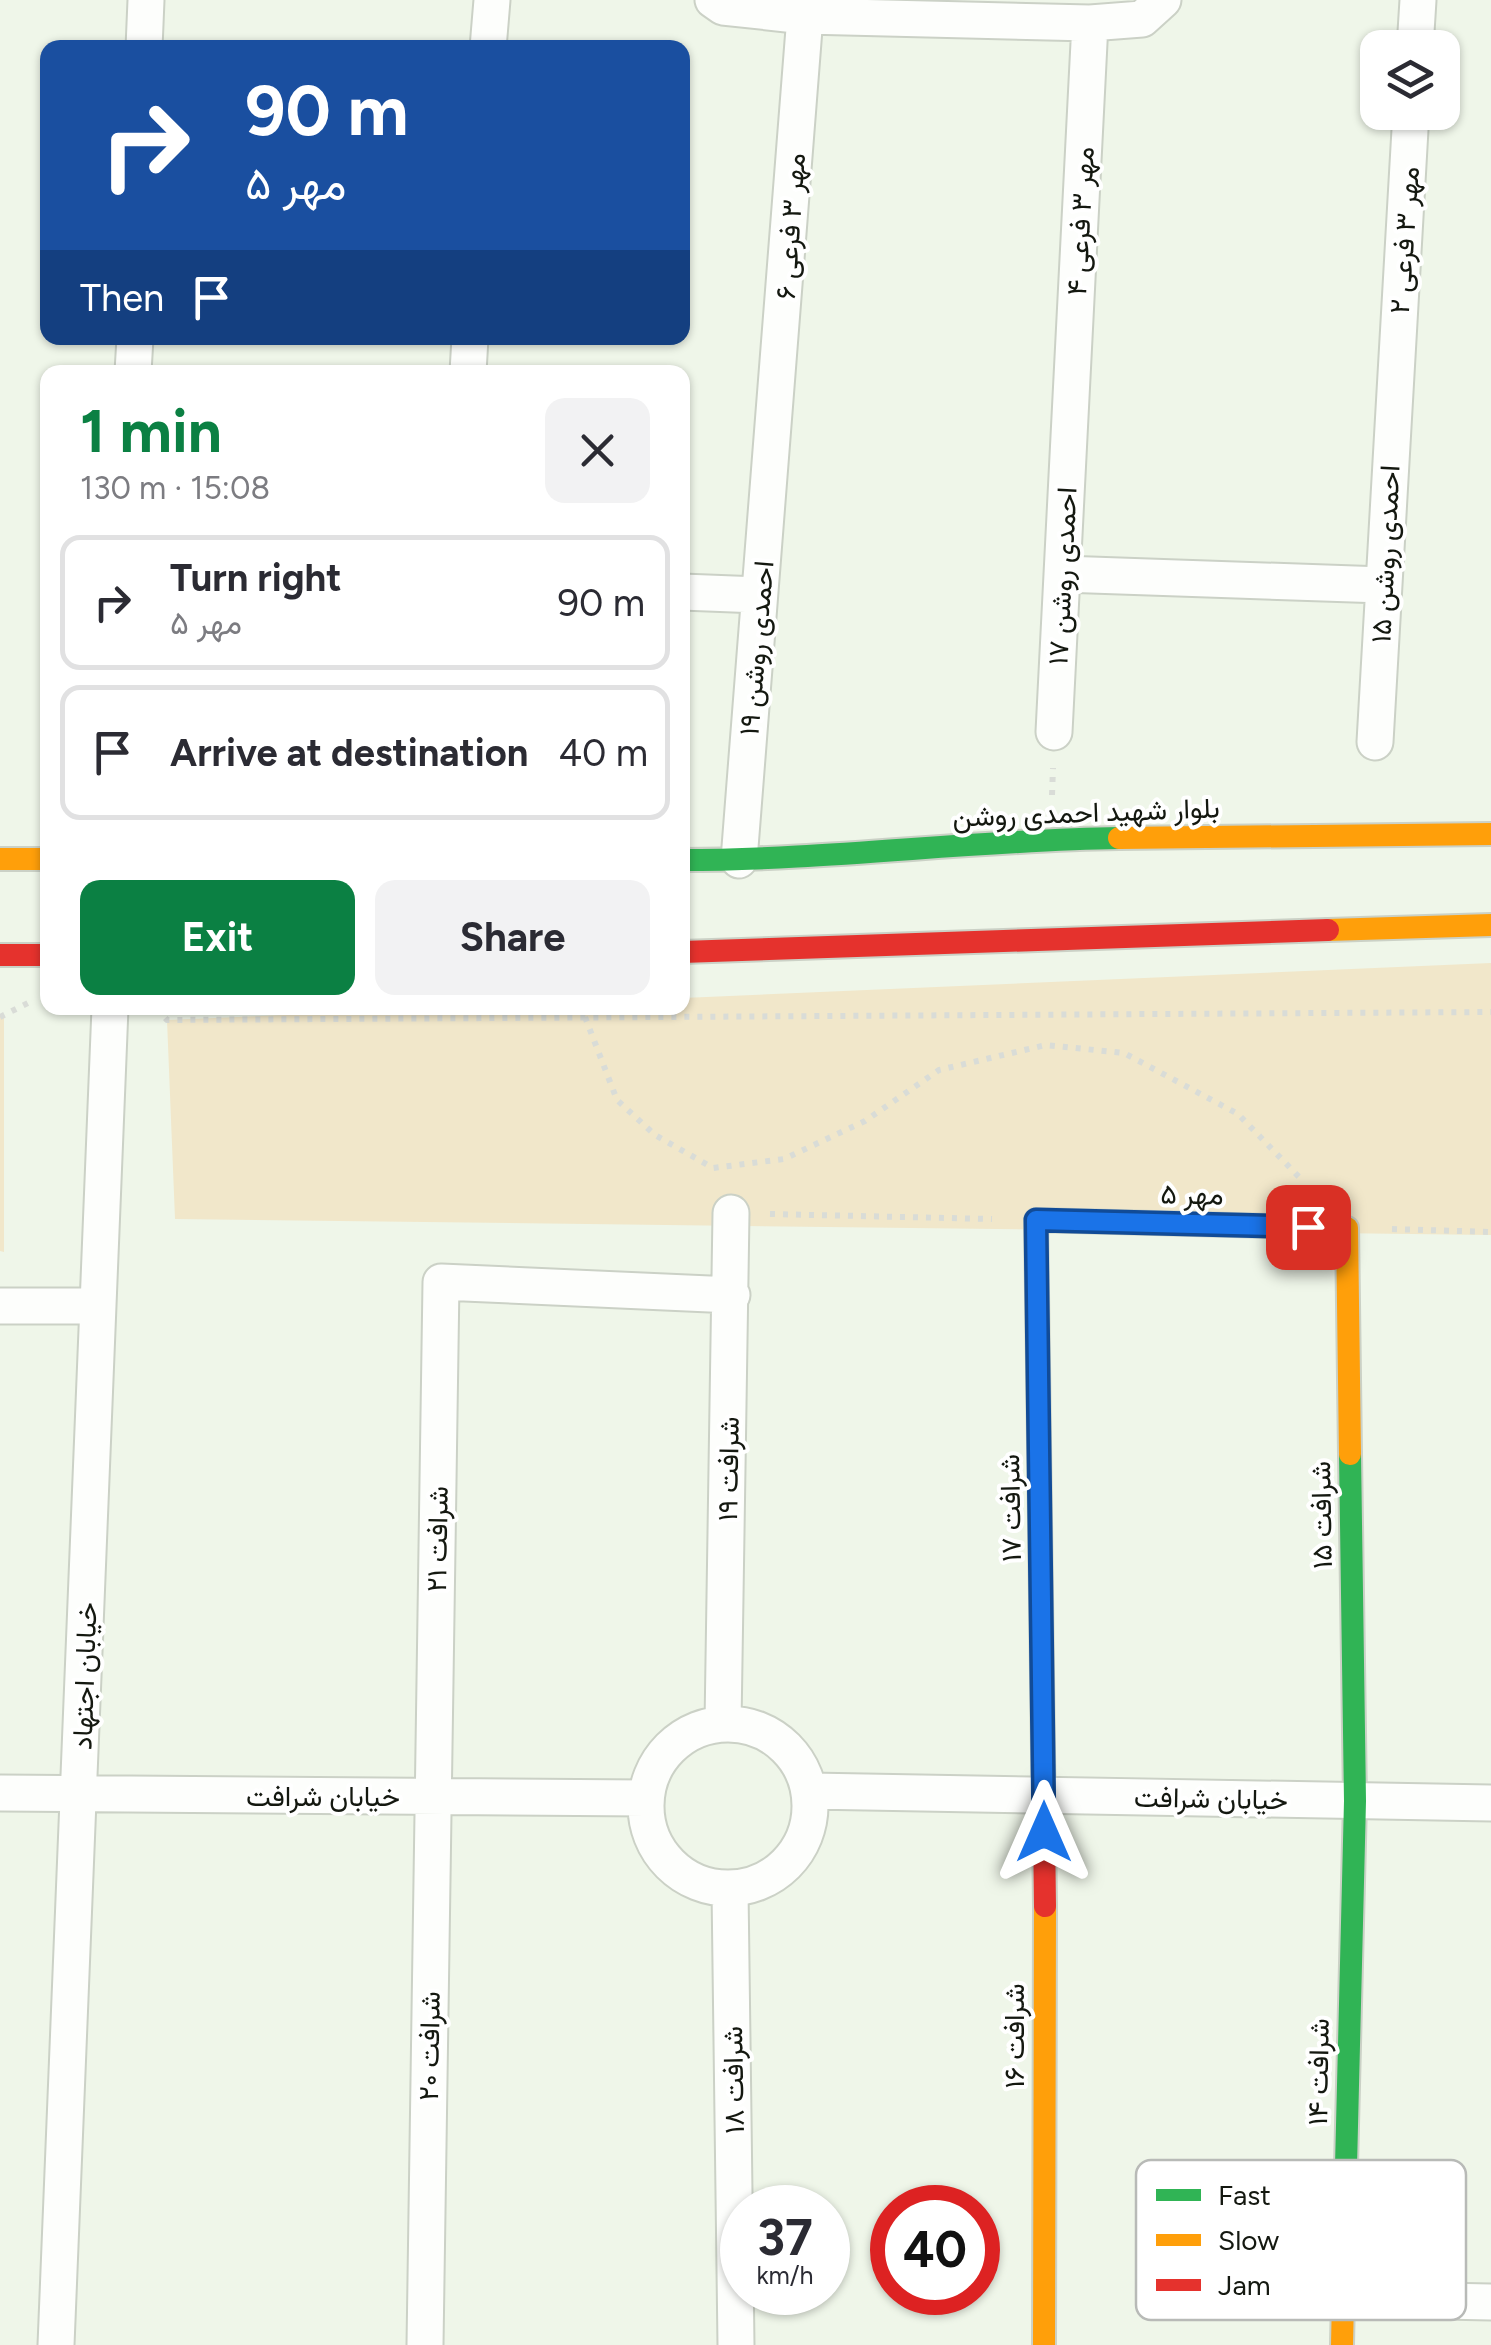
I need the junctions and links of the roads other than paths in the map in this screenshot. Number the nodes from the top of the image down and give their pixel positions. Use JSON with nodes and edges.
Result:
{"nodes":[{"id":1,"x":146,"y":0,"type":"edge"},
{"id":2,"x":492,"y":0,"type":"edge"},
{"id":3,"x":713,"y":0,"type":"edge"},
{"id":4,"x":1163,"y":0,"type":"edge"},
{"id":5,"x":1418,"y":0,"type":"edge"},
{"id":6,"x":805,"y":16,"type":"junction"},
{"id":7,"x":1090,"y":23,"type":"junction"},
{"id":8,"x":1416,"y":30,"type":"edge"},
{"id":9,"x":144,"y":40,"type":"edge"},
{"id":10,"x":489,"y":40,"type":"edge"},
{"id":11,"x":1410,"y":130,"type":"edge"},
{"id":12,"x":1396,"y":367,"type":"joint"},
{"id":13,"x":1069,"y":420,"type":"joint"},
{"id":14,"x":774,"y":436,"type":"joint"},
{"id":15,"x":1062,"y":574,"type":"junction"},
{"id":16,"x":1384,"y":585,"type":"junction"},
{"id":17,"x":690,"y":592,"type":"edge"},
{"id":18,"x":760,"y":595,"type":"junction"},
{"id":19,"x":1054,"y":732,"type":"road end"},
{"id":20,"x":1375,"y":742,"type":"dead end"},
{"id":21,"x":1491,"y":834,"type":"edge"},
{"id":22,"x":40,"y":858,"type":"edge"},
{"id":23,"x":0,"y":860,"type":"edge"},
{"id":24,"x":690,"y":860,"type":"edge"},
{"id":25,"x":739,"y":860,"type":"junction"},
{"id":26,"x":1491,"y":925,"type":"edge"},
{"id":27,"x":690,"y":952,"type":"edge"},
{"id":28,"x":0,"y":955,"type":"edge"},
{"id":29,"x":40,"y":955,"type":"edge"},
{"id":30,"x":110,"y":1015,"type":"edge"},
{"id":31,"x":731,"y":1213,"type":"road end"},
{"id":32,"x":1036,"y":1220,"type":"joint"},
{"id":33,"x":1347,"y":1228,"type":"joint"},
{"id":34,"x":732,"y":1294,"type":"junction"},
{"id":35,"x":0,"y":1306,"type":"edge"},
{"id":36,"x":98,"y":1306,"type":"junction"},
{"id":37,"x":723,"y":1724,"type":"junction"},
{"id":38,"x":810,"y":1791,"type":"junction"},
{"id":39,"x":0,"y":1793,"type":"edge"},
{"id":40,"x":79,"y":1794,"type":"junction"},
{"id":41,"x":1044,"y":1795,"type":"junction"},
{"id":42,"x":433,"y":1796,"type":"junction"},
{"id":43,"x":646,"y":1798,"type":"junction"},
{"id":44,"x":1355,"y":1800,"type":"junction"},
{"id":45,"x":1491,"y":1803,"type":"edge"},
{"id":46,"x":730,"y":1889,"type":"junction"},
{"id":47,"x":1346,"y":2160,"type":"edge"},
{"id":48,"x":1466,"y":2301,"type":"edge"},
{"id":49,"x":1491,"y":2302,"type":"edge"},
{"id":50,"x":56,"y":2345,"type":"edge"},
{"id":51,"x":425,"y":2345,"type":"edge"},
{"id":52,"x":736,"y":2345,"type":"edge"},
{"id":53,"x":1044,"y":2345,"type":"edge"}],
"edges":[{"from":1,"to":9,"type":"street"},
{"from":2,"to":10,"type":"street"},
{"from":3,"to":6,"type":"street"},
{"from":4,"to":7,"type":"street"},
{"from":5,"to":8,"type":"street"},
{"from":6,"to":7,"type":"street"},
{"from":6,"to":14,"type":"street","name":"مهر ۳ فرعی ۶"},
{"from":7,"to":13,"type":"street","name":"مهر ۳ فرعی ۴"},
{"from":11,"to":12,"type":"street","name":"مهر ۳ فرعی ۲"},
{"from":12,"to":16,"type":"street","name":"احمدی روشن ۱۵"},
{"from":13,"to":15,"type":"street","name":"احمدی روشن ۱۷"},
{"from":14,"to":18,"type":"street","name":"احمدی روشن ۱۹"},
{"from":15,"to":16,"type":"street"},
{"from":15,"to":19,"type":"street","name":"احمدی روشن ۱۷"},
{"from":16,"to":20,"type":"street","name":"احمدی روشن ۱۵"},
{"from":17,"to":18,"type":"street"},
{"from":18,"to":25,"type":"street","name":"احمدی روشن ۱۹"},
{"from":21,"to":25,"type":"street","name":"بلوار شهید احمدی روشن"},
{"from":22,"to":23,"type":"street"},
{"from":24,"to":25,"type":"street","name":"بلوار شهید احمدی روشن"},
{"from":26,"to":27,"type":"street"},
{"from":28,"to":29,"type":"street"},
{"from":30,"to":36,"type":"street","name":"خیابان اجتهاد"},
{"from":31,"to":34,"type":"street","name":"شرافت ۱۹"},
{"from":32,"to":33,"type":"street","name":"مهر ۵"},
{"from":32,"to":41,"type":"street","name":"شرافت ۱۷"},
{"from":33,"to":44,"type":"street","name":"شرافت ۱۵"},
{"from":34,"to":37,"type":"street","name":"شرافت ۱۹"},
{"from":34,"to":42,"type":"street","name":"شرافت ۲۱"},
{"from":35,"to":36,"type":"street"},
{"from":36,"to":40,"type":"street","name":"خیابان اجتهاد"},
{"from":37,"to":38,"type":"street"},
{"from":37,"to":43,"type":"street"},
{"from":38,"to":41,"type":"street","name":"خیابان شرافت"},
{"from":38,"to":46,"type":"street"},
{"from":39,"to":40,"type":"street","name":"خیابان شرافت"},
{"from":40,"to":42,"type":"street","name":"خیابان شرافت"},
{"from":40,"to":50,"type":"street","name":"خیابان اجتهاد"},
{"from":41,"to":44,"type":"street","name":"خیابان شرافت"},
{"from":41,"to":53,"type":"street","name":"شرافت ۱۶"},
{"from":42,"to":43,"type":"street","name":"خیابان شرافت"},
{"from":42,"to":51,"type":"street","name":"شرافت ۲۰"},
{"from":43,"to":46,"type":"street"},
{"from":44,"to":45,"type":"street","name":"خیابان شرافت"},
{"from":44,"to":47,"type":"street","name":"شرافت ۱۴"},
{"from":46,"to":52,"type":"street","name":"شرافت ۱۸"},
{"from":48,"to":49,"type":"street"}]}
